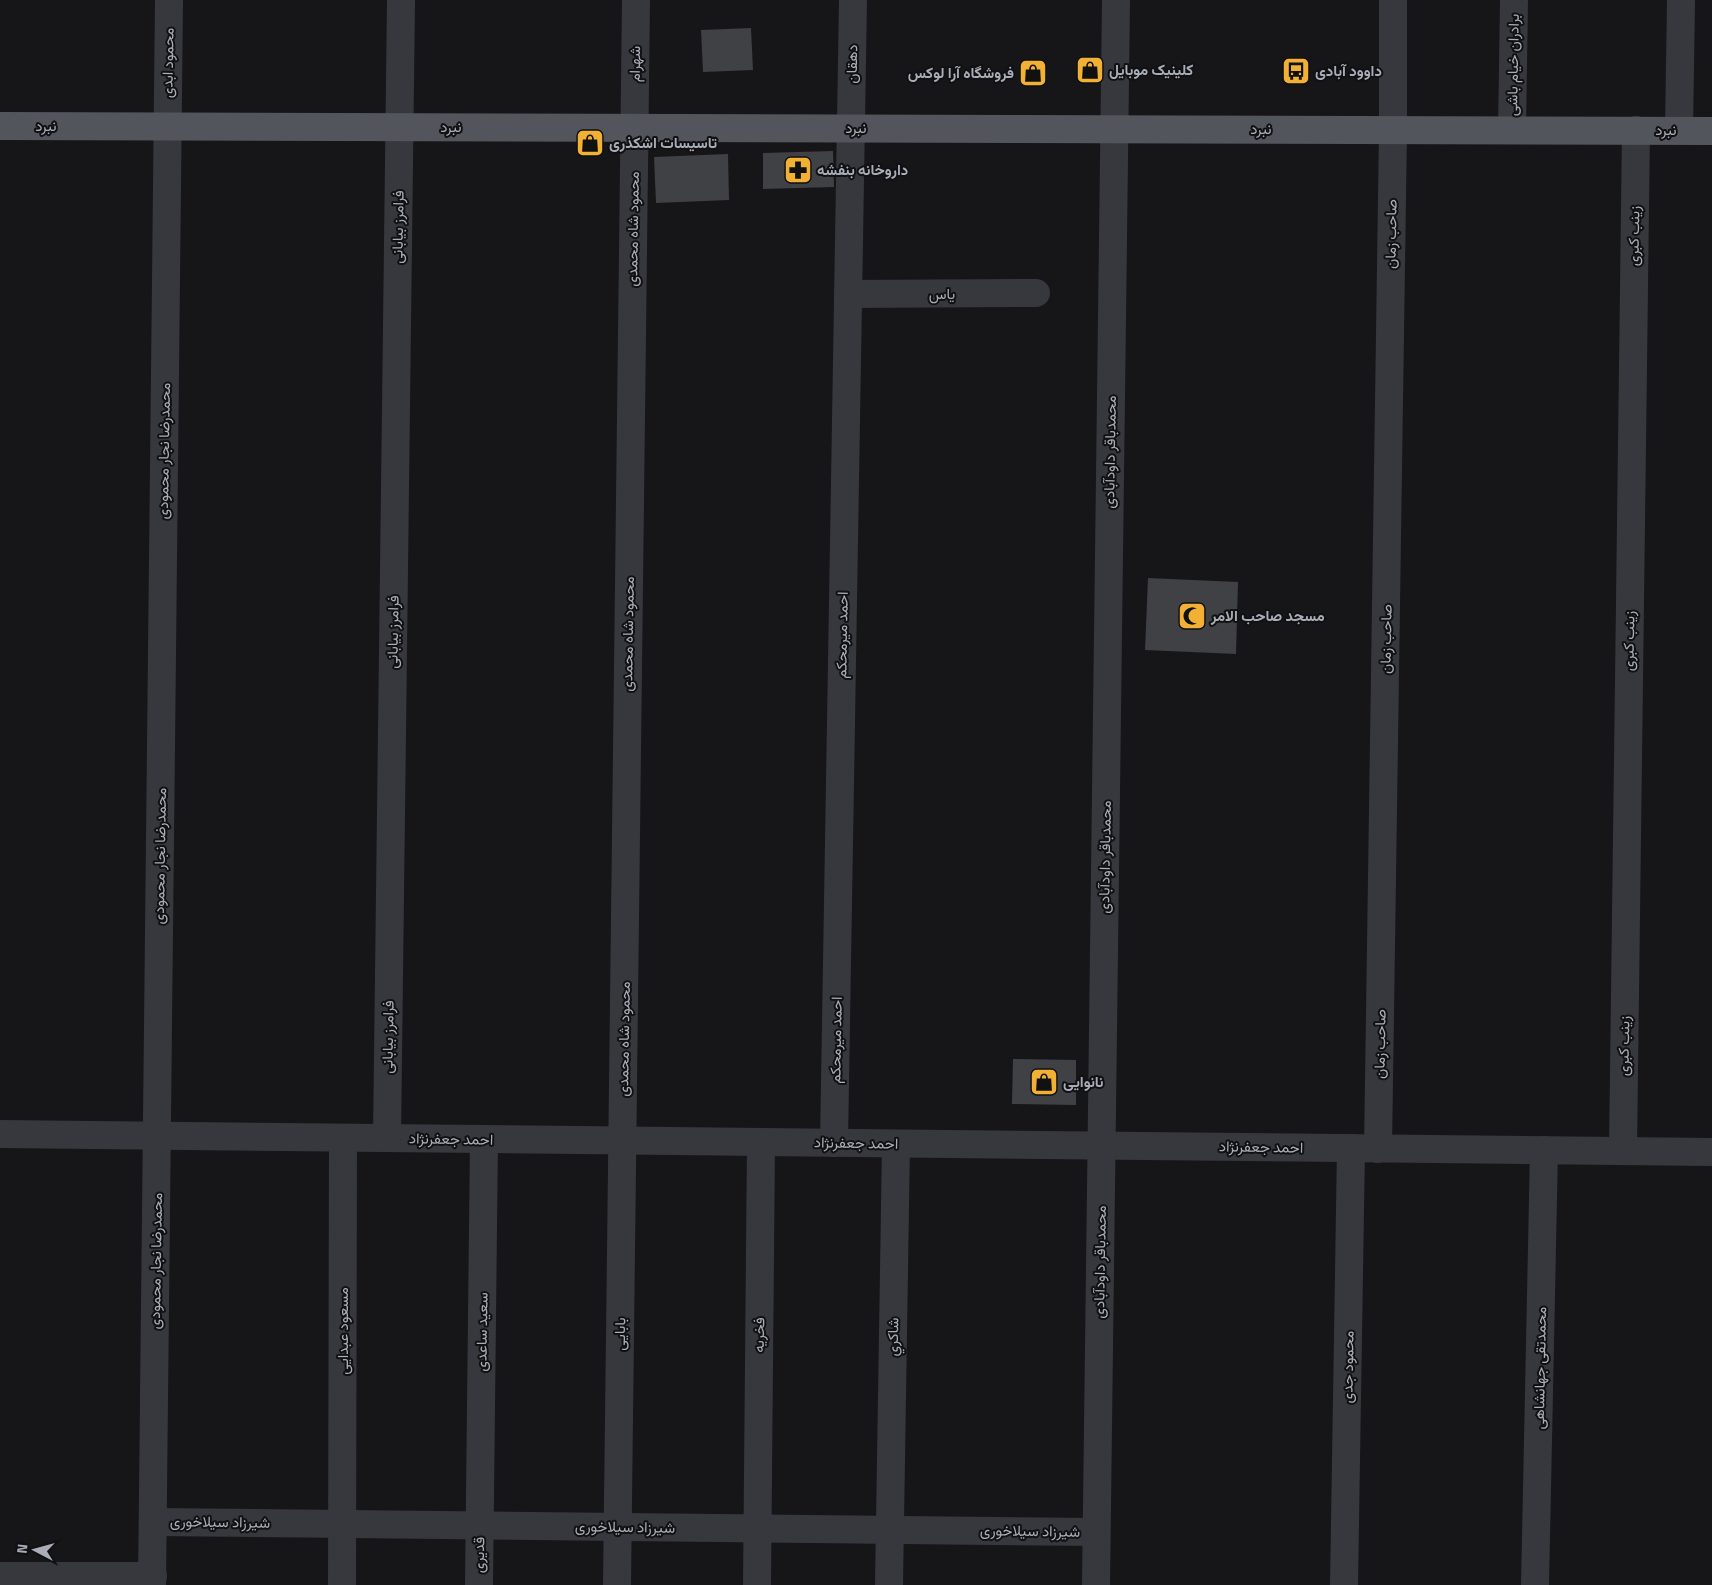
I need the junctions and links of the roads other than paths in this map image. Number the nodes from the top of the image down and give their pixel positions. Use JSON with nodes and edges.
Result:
{"nodes":[{"id":1,"x":169,"y":0,"type":"edge"},
{"id":2,"x":401,"y":0,"type":"edge"},
{"id":3,"x":636,"y":0,"type":"edge"},
{"id":4,"x":853,"y":0,"type":"edge"},
{"id":5,"x":1116,"y":0,"type":"edge"},
{"id":6,"x":1393,"y":0,"type":"edge"},
{"id":7,"x":1514,"y":0,"type":"edge"},
{"id":8,"x":1681,"y":0,"type":"edge"},
{"id":9,"x":0,"y":126,"type":"edge"},
{"id":10,"x":167,"y":126,"type":"junction"},
{"id":11,"x":400,"y":127,"type":"junction"},
{"id":12,"x":634,"y":127,"type":"junction"},
{"id":13,"x":850,"y":128,"type":"junction"},
{"id":14,"x":1114,"y":129,"type":"junction"},
{"id":15,"x":1393,"y":130,"type":"junction"},
{"id":16,"x":1512,"y":130,"type":"junction"},
{"id":17,"x":1636,"y":130,"type":"junction"},
{"id":18,"x":1679,"y":130,"type":"junction"},
{"id":19,"x":1712,"y":130,"type":"edge"},
{"id":20,"x":1036,"y":293,"type":"dead end"},
{"id":21,"x":848,"y":294,"type":"junction"},
{"id":22,"x":0,"y":1134,"type":"edge"},
{"id":23,"x":157,"y":1136,"type":"junction"},
{"id":24,"x":343,"y":1138,"type":"junction"},
{"id":25,"x":387,"y":1138,"type":"junction"},
{"id":26,"x":484,"y":1139,"type":"junction"},
{"id":27,"x":622,"y":1141,"type":"junction"},
{"id":28,"x":761,"y":1142,"type":"junction"},
{"id":29,"x":834,"y":1143,"type":"junction"},
{"id":30,"x":896,"y":1144,"type":"junction"},
{"id":31,"x":1102,"y":1146,"type":"junction"},
{"id":32,"x":1351,"y":1148,"type":"junction"},
{"id":33,"x":1378,"y":1149,"type":"junction"},
{"id":34,"x":1544,"y":1150,"type":"junction"},
{"id":35,"x":1622,"y":1151,"type":"junction"},
{"id":36,"x":1712,"y":1152,"type":"edge"},
{"id":37,"x":153,"y":1522,"type":"junction"},
{"id":38,"x":342,"y":1524,"type":"junction"},
{"id":39,"x":480,"y":1525,"type":"junction"},
{"id":40,"x":617,"y":1527,"type":"junction"},
{"id":41,"x":758,"y":1528,"type":"junction"},
{"id":42,"x":890,"y":1530,"type":"junction"},
{"id":43,"x":1096,"y":1532,"type":"junction"},
{"id":44,"x":0,"y":1576,"type":"edge"},
{"id":45,"x":152,"y":1581,"type":"edge"},
{"id":46,"x":342,"y":1585,"type":"edge"},
{"id":47,"x":479,"y":1585,"type":"edge"},
{"id":48,"x":617,"y":1585,"type":"edge"},
{"id":49,"x":757,"y":1585,"type":"edge"},
{"id":50,"x":888,"y":1585,"type":"edge"},
{"id":51,"x":1096,"y":1585,"type":"edge"},
{"id":52,"x":1344,"y":1585,"type":"edge"},
{"id":53,"x":1535,"y":1585,"type":"edge"}],
"edges":[{"from":1,"to":10,"type":"street","name":"محمود ابدی"},
{"from":2,"to":11,"type":"street","name":"فرامرز بیابانی"},
{"from":3,"to":12,"type":"street","name":"شهرام"},
{"from":4,"to":13,"type":"street","name":"دهقان"},
{"from":5,"to":14,"type":"street","name":"محمدباقر داودآبادی"},
{"from":6,"to":15,"type":"street","name":"صاحب زمان"},
{"from":7,"to":16,"type":"street","name":"برادران خیام باشی"},
{"from":8,"to":18,"type":"street"},
{"from":9,"to":10,"type":"main road","name":"نبرد"},
{"from":10,"to":11,"type":"main road","name":"نبرد"},
{"from":10,"to":23,"type":"street","name":"محمدرضا نجار محمودی"},
{"from":11,"to":12,"type":"main road","name":"نبرد"},
{"from":11,"to":25,"type":"street","name":"فرامرز بیابانی"},
{"from":12,"to":13,"type":"main road","name":"نبرد"},
{"from":12,"to":27,"type":"street","name":"محمود شاه محمدی"},
{"from":13,"to":14,"type":"main road","name":"نبرد"},
{"from":13,"to":21,"type":"street","name":"احمد میرمحکم"},
{"from":14,"to":15,"type":"main road","name":"نبرد"},
{"from":14,"to":31,"type":"street","name":"محمدباقر داودآبادی"},
{"from":15,"to":16,"type":"main road","name":"نبرد"},
{"from":15,"to":33,"type":"street","name":"صاحب زمان"},
{"from":16,"to":17,"type":"main road","name":"نبرد"},
{"from":17,"to":18,"type":"main road","name":"نبرد"},
{"from":17,"to":35,"type":"street","name":"زینب کبری"},
{"from":18,"to":19,"type":"main road","name":"نبرد"},
{"from":20,"to":21,"type":"street","name":"یاس"},
{"from":21,"to":29,"type":"street","name":"احمد میرمحکم"},
{"from":22,"to":23,"type":"street","name":"احمد جعفرنژاد"},
{"from":23,"to":24,"type":"street","name":"احمد جعفرنژاد"},
{"from":23,"to":37,"type":"street","name":"محمدرضا نجار محمودی"},
{"from":24,"to":25,"type":"street","name":"احمد جعفرنژاد"},
{"from":24,"to":38,"type":"street","name":"مسعود عبدایی"},
{"from":25,"to":26,"type":"street","name":"احمد جعفرنژاد"},
{"from":26,"to":27,"type":"street","name":"احمد جعفرنژاد"},
{"from":26,"to":39,"type":"street","name":"سعید ساعدی"},
{"from":27,"to":28,"type":"street","name":"احمد جعفرنژاد"},
{"from":27,"to":40,"type":"street","name":"بابایی"},
{"from":28,"to":29,"type":"street","name":"احمد جعفرنژاد"},
{"from":28,"to":41,"type":"street","name":"فخریه"},
{"from":29,"to":30,"type":"street","name":"احمد جعفرنژاد"},
{"from":30,"to":31,"type":"street","name":"احمد جعفرنژاد"},
{"from":30,"to":42,"type":"street","name":"شاكري"},
{"from":31,"to":32,"type":"street","name":"احمد جعفرنژاد"},
{"from":31,"to":43,"type":"street","name":"محمدباقر داودآبادی"},
{"from":32,"to":33,"type":"street","name":"احمد جعفرنژاد"},
{"from":32,"to":52,"type":"street","name":"محمود جدی"},
{"from":33,"to":34,"type":"street","name":"احمد جعفرنژاد"},
{"from":34,"to":35,"type":"street","name":"احمد جعفرنژاد"},
{"from":34,"to":53,"type":"street","name":"محمدتقی جهانشاهی"},
{"from":35,"to":36,"type":"street","name":"احمد جعفرنژاد"},
{"from":37,"to":38,"type":"street","name":"شیرزاد سیلاخوری"},
{"from":37,"to":45,"type":"street","name":"محمدرضا نجار محمودی"},
{"from":38,"to":39,"type":"street","name":"شیرزاد سیلاخوری"},
{"from":38,"to":46,"type":"street","name":"مسعود عبدایی"},
{"from":39,"to":40,"type":"street","name":"شیرزاد سیلاخوری"},
{"from":39,"to":47,"type":"street","name":"قدیری"},
{"from":40,"to":41,"type":"street","name":"شیرزاد سیلاخوری"},
{"from":40,"to":48,"type":"street","name":"بابایی"},
{"from":41,"to":42,"type":"street","name":"شیرزاد سیلاخوری"},
{"from":41,"to":49,"type":"street","name":"فخریه"},
{"from":42,"to":43,"type":"street","name":"شیرزاد سیلاخوری"},
{"from":42,"to":50,"type":"street","name":"شاكري"},
{"from":43,"to":51,"type":"street","name":"محمدباقر داودآبادی"},
{"from":44,"to":45,"type":"street"}]}
